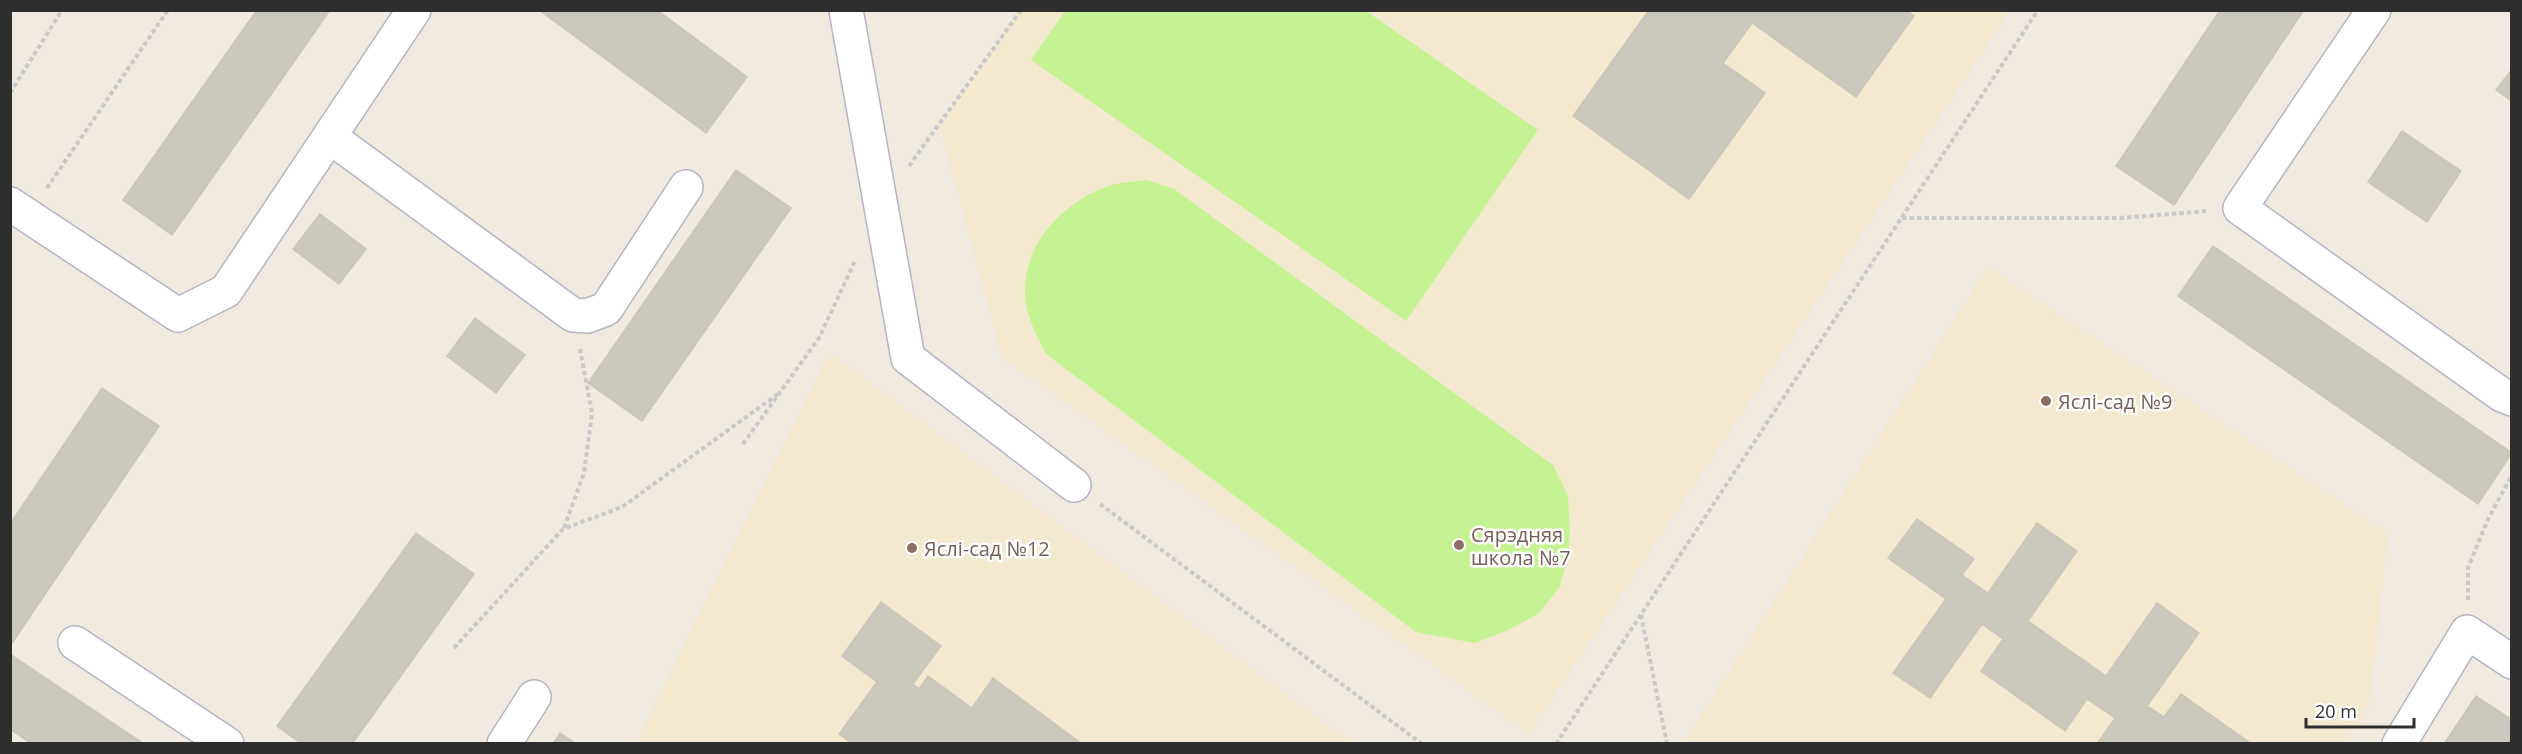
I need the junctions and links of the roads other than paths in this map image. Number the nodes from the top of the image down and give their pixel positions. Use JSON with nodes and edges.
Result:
{"nodes":[{"id":1,"x":414,"y":10,"type":"edge"},
{"id":2,"x":846,"y":10,"type":"edge"},
{"id":3,"x":2374,"y":10,"type":"edge"},
{"id":4,"x":330,"y":137,"type":"junction"},
{"id":5,"x":686,"y":187,"type":"dead end"},
{"id":6,"x":19,"y":210,"type":"edge"},
{"id":7,"x":2511,"y":399,"type":"edge"},
{"id":8,"x":1074,"y":484,"type":"road end"},
{"id":9,"x":75,"y":643,"type":"dead end"},
{"id":10,"x":2511,"y":662,"type":"edge"},
{"id":11,"x":534,"y":697,"type":"dead end"},
{"id":12,"x":227,"y":744,"type":"edge"},
{"id":13,"x":504,"y":744,"type":"edge"},
{"id":14,"x":2399,"y":744,"type":"edge"}],
"edges":[{"from":1,"to":4,"type":"lane"},
{"from":2,"to":8,"type":"lane"},
{"from":3,"to":7,"type":"lane"},
{"from":4,"to":5,"type":"lane"},
{"from":4,"to":6,"type":"lane"},
{"from":9,"to":12,"type":"lane"},
{"from":10,"to":14,"type":"lane"},
{"from":11,"to":13,"type":"lane"}]}
